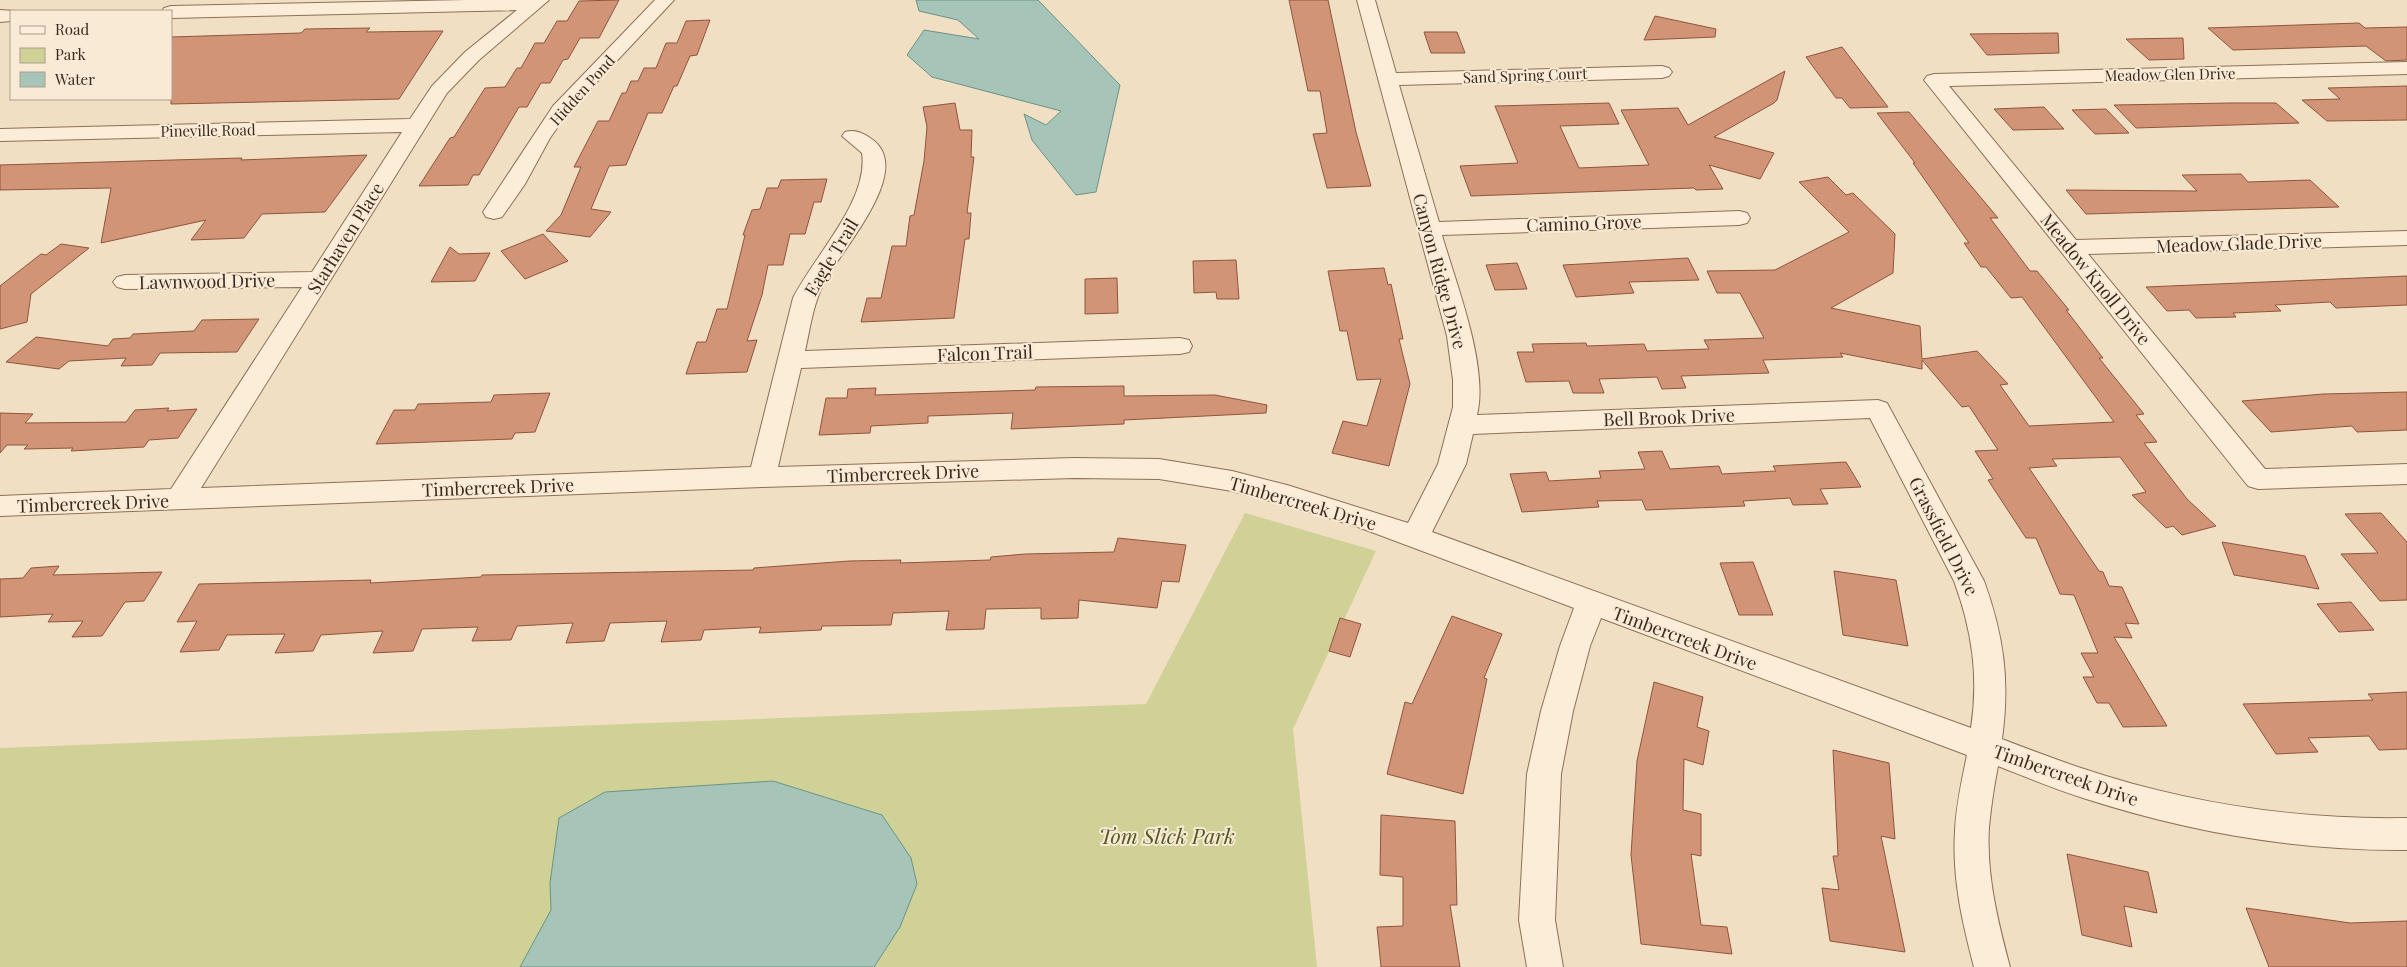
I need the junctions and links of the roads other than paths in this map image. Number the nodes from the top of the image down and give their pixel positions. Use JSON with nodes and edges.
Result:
{"nodes":[{"id":1,"x":665,"y":0,"type":"edge"},
{"id":2,"x":1366,"y":0,"type":"edge"},
{"id":3,"x":537,"y":2,"type":"edge"},
{"id":4,"x":172,"y":12,"type":"edge"},
{"id":5,"x":2407,"y":68,"type":"edge"},
{"id":6,"x":1662,"y":72,"type":"dead end"},
{"id":7,"x":1388,"y":79,"type":"junction"},
{"id":8,"x":1934,"y":80,"type":"joint"},
{"id":9,"x":417,"y":124,"type":"junction"},
{"id":10,"x":0,"y":135,"type":"edge"},
{"id":11,"x":852,"y":136,"type":"dead end"},
{"id":12,"x":494,"y":212,"type":"dead end"},
{"id":13,"x":1739,"y":218,"type":"dead end"},
{"id":14,"x":1429,"y":229,"type":"junction"},
{"id":15,"x":2407,"y":238,"type":"edge"},
{"id":16,"x":2071,"y":248,"type":"junction"},
{"id":17,"x":318,"y":279,"type":"junction"},
{"id":18,"x":125,"y":282,"type":"dead end"},
{"id":19,"x":1180,"y":346,"type":"dead end"},
{"id":20,"x":790,"y":360,"type":"junction"},
{"id":21,"x":1878,"y":409,"type":"joint"},
{"id":22,"x":1461,"y":425,"type":"junction"},
{"id":23,"x":2407,"y":474,"type":"edge"},
{"id":24,"x":762,"y":477,"type":"junction"},
{"id":25,"x":179,"y":500,"type":"junction"},
{"id":26,"x":0,"y":506,"type":"edge"},
{"id":27,"x":1415,"y":537,"type":"junction"},
{"id":28,"x":1592,"y":604,"type":"junction"},
{"id":29,"x":1983,"y":747,"type":"junction"},
{"id":30,"x":2407,"y":834,"type":"edge"},
{"id":31,"x":1544,"y":967,"type":"edge"},
{"id":32,"x":1992,"y":967,"type":"edge"}],
"edges":[{"from":1,"to":12,"type":"street","name":"Hidden Pond"},
{"from":2,"to":7,"type":"street","name":"Canyon Ridge Drive"},
{"from":3,"to":4,"type":"street"},
{"from":3,"to":9,"type":"street","name":"Starhaven Place"},
{"from":5,"to":8,"type":"street","name":"Meadow Glen Drive"},
{"from":6,"to":7,"type":"street","name":"Sand Spring Court"},
{"from":7,"to":14,"type":"street","name":"Canyon Ridge Drive"},
{"from":8,"to":16,"type":"street","name":"Meadow Knoll Drive"},
{"from":9,"to":10,"type":"street","name":"Pineville Road"},
{"from":9,"to":17,"type":"street","name":"Starhaven Place"},
{"from":11,"to":20,"type":"street","name":"Eagle Trail"},
{"from":13,"to":14,"type":"street","name":"Camino Grove"},
{"from":14,"to":22,"type":"street","name":"Canyon Ridge Drive"},
{"from":15,"to":16,"type":"street","name":"Meadow Glade Drive"},
{"from":16,"to":23,"type":"street","name":"Meadow Knoll Drive"},
{"from":17,"to":18,"type":"street","name":"Lawnwood Drive"},
{"from":17,"to":25,"type":"street","name":"Starhaven Place"},
{"from":19,"to":20,"type":"street","name":"Falcon Trail"},
{"from":20,"to":24,"type":"street","name":"Eagle Trail"},
{"from":21,"to":22,"type":"street","name":"Bell Brook Drive"},
{"from":21,"to":29,"type":"street","name":"Grassfield Drive"},
{"from":22,"to":27,"type":"street","name":"Canyon Ridge Drive"},
{"from":24,"to":25,"type":"street","name":"Timbercreek Drive"},
{"from":24,"to":27,"type":"street","name":"Timbercreek Drive"},
{"from":25,"to":26,"type":"street","name":"Timbercreek Drive"},
{"from":27,"to":28,"type":"street","name":"Timbercreek Drive"},
{"from":28,"to":29,"type":"street","name":"Timbercreek Drive"},
{"from":28,"to":31,"type":"street"},
{"from":29,"to":30,"type":"street","name":"Timbercreek Drive"},
{"from":29,"to":32,"type":"street","name":"Grassfield Drive"}]}
